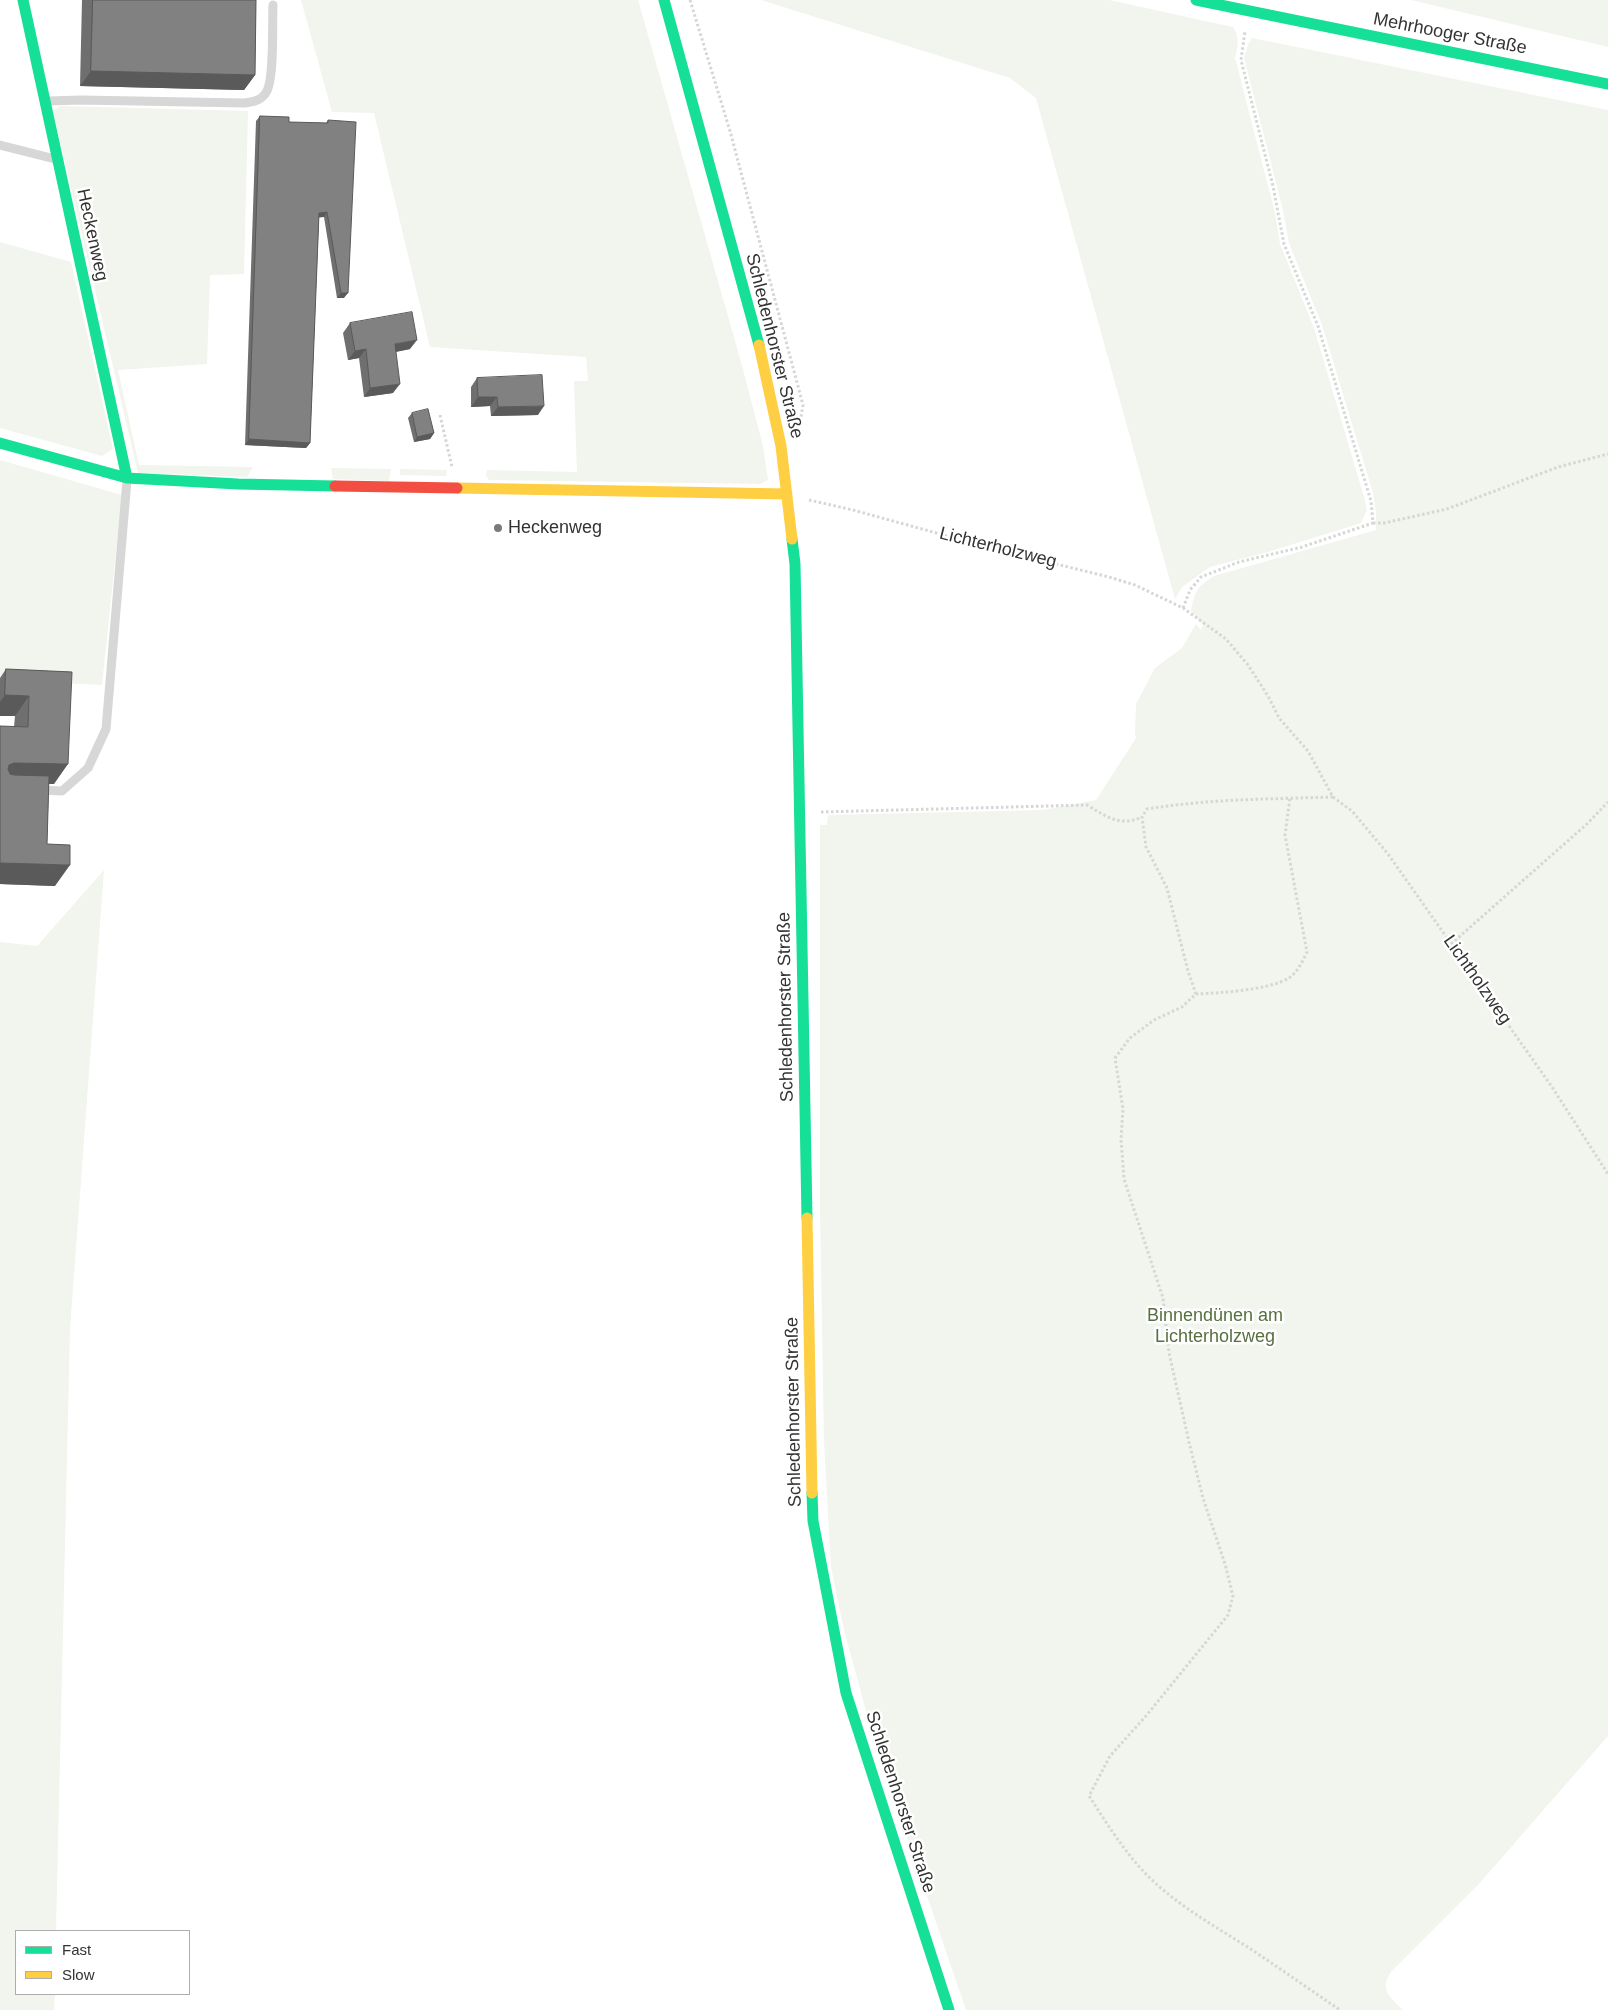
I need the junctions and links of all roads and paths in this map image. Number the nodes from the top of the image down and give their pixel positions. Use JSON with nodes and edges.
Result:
{"nodes":[{"id":1,"x":23,"y":0,"type":"edge"},
{"id":2,"x":664,"y":0,"type":"edge"},
{"id":3,"x":690,"y":0,"type":"edge"},
{"id":4,"x":1196,"y":0,"type":"edge"},
{"id":5,"x":273,"y":6,"type":"dead end"},
{"id":6,"x":1247,"y":10,"type":"junction"},
{"id":7,"x":1608,"y":84,"type":"edge"},
{"id":8,"x":45,"y":102,"type":"junction"},
{"id":9,"x":0,"y":145,"type":"edge"},
{"id":10,"x":58,"y":160,"type":"junction"},
{"id":11,"x":440,"y":415,"type":"dead end"},
{"id":12,"x":799,"y":431,"type":"dead end"},
{"id":13,"x":0,"y":443,"type":"edge"},
{"id":14,"x":1608,"y":454,"type":"edge"},
{"id":15,"x":127,"y":478,"type":"junction"},
{"id":16,"x":456,"y":488,"type":"junction"},
{"id":17,"x":807,"y":492,"type":"dead end"},
{"id":18,"x":787,"y":494,"type":"junction"},
{"id":19,"x":808,"y":500,"type":"junction"},
{"id":20,"x":809,"y":510,"type":"dead end"},
{"id":21,"x":1373,"y":523,"type":"junction"},
{"id":22,"x":1183,"y":608,"type":"junction"},
{"id":23,"x":27,"y":790,"type":"edge"},
{"id":24,"x":1333,"y":797,"type":"junction"},
{"id":25,"x":1290,"y":798,"type":"junction"},
{"id":26,"x":1608,"y":802,"type":"edge"},
{"id":27,"x":820,"y":812,"type":"junction"},
{"id":28,"x":800,"y":815,"type":"junction"},
{"id":29,"x":1142,"y":817,"type":"junction"},
{"id":30,"x":820,"y":821,"type":"dead end"},
{"id":31,"x":1451,"y":944,"type":"junction"},
{"id":32,"x":1196,"y":994,"type":"junction"},
{"id":33,"x":1608,"y":1174,"type":"edge"},
{"id":34,"x":949,"y":2010,"type":"edge"},
{"id":35,"x":1340,"y":2010,"type":"edge"}],
"edges":[{"from":1,"to":8,"type":"street","name":"Heckenweg"},
{"from":2,"to":18,"type":"street","name":"Schledenhorster Straße"},
{"from":3,"to":12,"type":"path"},
{"from":4,"to":6,"type":"street","name":"Mehrhooger Straße"},
{"from":5,"to":8,"type":"lane"},
{"from":6,"to":7,"type":"street","name":"Mehrhooger Straße"},
{"from":6,"to":21,"type":"path"},
{"from":8,"to":10,"type":"street","name":"Heckenweg"},
{"from":9,"to":10,"type":"lane"},
{"from":10,"to":15,"type":"street","name":"Heckenweg"},
{"from":11,"to":16,"type":"path"},
{"from":13,"to":15,"type":"street"},
{"from":14,"to":21,"type":"path"},
{"from":15,"to":16,"type":"street"},
{"from":15,"to":23,"type":"lane"},
{"from":16,"to":18,"type":"street"},
{"from":17,"to":19,"type":"path"},
{"from":18,"to":28,"type":"street","name":"Schledenhorster Straße"},
{"from":19,"to":20,"type":"path"},
{"from":19,"to":22,"type":"path","name":"Lichterholzweg"},
{"from":21,"to":22,"type":"path"},
{"from":22,"to":24,"type":"path","name":"Lichterholzweg"},
{"from":24,"to":25,"type":"path"},
{"from":24,"to":31,"type":"path","name":"Lichtholzweg"},
{"from":25,"to":29,"type":"path"},
{"from":25,"to":32,"type":"path"},
{"from":26,"to":31,"type":"path"},
{"from":27,"to":28,"type":"path"},
{"from":27,"to":29,"type":"path"},
{"from":27,"to":30,"type":"path"},
{"from":28,"to":34,"type":"street","name":"Schledenhorster Straße"},
{"from":29,"to":32,"type":"path"},
{"from":31,"to":33,"type":"path","name":"Lichtholzweg"},
{"from":32,"to":35,"type":"path"}]}
